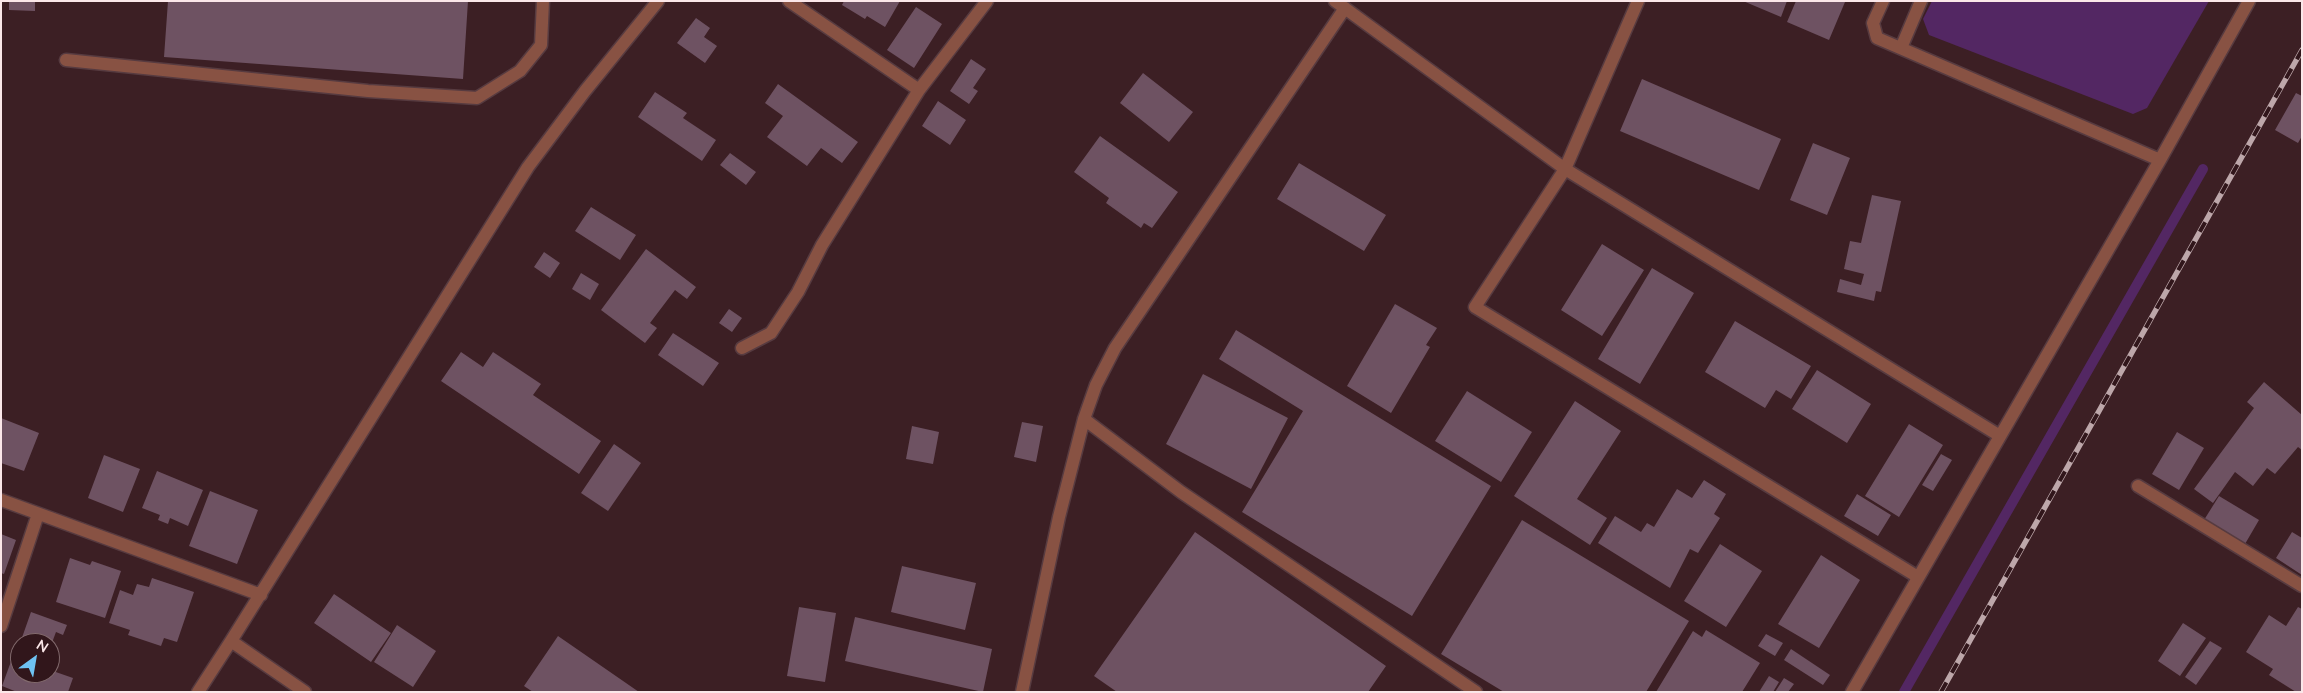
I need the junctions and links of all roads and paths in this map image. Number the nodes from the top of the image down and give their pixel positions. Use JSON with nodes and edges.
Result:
{"nodes":[{"id":1,"x":543,"y":1,"type":"edge"},
{"id":2,"x":658,"y":1,"type":"edge"},
{"id":3,"x":790,"y":1,"type":"edge"},
{"id":4,"x":987,"y":1,"type":"edge"},
{"id":5,"x":1638,"y":1,"type":"edge"},
{"id":6,"x":1883,"y":1,"type":"edge"},
{"id":7,"x":1921,"y":1,"type":"edge"},
{"id":8,"x":2250,"y":1,"type":"edge"},
{"id":9,"x":1340,"y":5,"type":"edge"},
{"id":10,"x":1900,"y":48,"type":"junction"},
{"id":11,"x":66,"y":60,"type":"dead end"},
{"id":12,"x":919,"y":90,"type":"junction"},
{"id":13,"x":2160,"y":160,"type":"junction"},
{"id":14,"x":1564,"y":169,"type":"junction"},
{"id":15,"x":742,"y":348,"type":"dead end"},
{"id":16,"x":1084,"y":419,"type":"junction"},
{"id":17,"x":2000,"y":436,"type":"junction"},
{"id":18,"x":2138,"y":486,"type":"dead end"},
{"id":19,"x":1,"y":500,"type":"edge"},
{"id":20,"x":38,"y":514,"type":"junction"},
{"id":21,"x":1918,"y":578,"type":"junction"},
{"id":22,"x":2302,"y":586,"type":"edge"},
{"id":23,"x":261,"y":595,"type":"junction"},
{"id":24,"x":1,"y":626,"type":"edge"},
{"id":25,"x":232,"y":642,"type":"junction"},
{"id":26,"x":198,"y":692,"type":"edge"},
{"id":27,"x":305,"y":692,"type":"edge"},
{"id":28,"x":1022,"y":692,"type":"edge"},
{"id":29,"x":1476,"y":692,"type":"edge"},
{"id":30,"x":1852,"y":692,"type":"edge"}],
"edges":[{"from":1,"to":11,"type":"street"},
{"from":2,"to":23,"type":"street"},
{"from":3,"to":12,"type":"street"},
{"from":4,"to":12,"type":"street"},
{"from":5,"to":14,"type":"street"},
{"from":6,"to":10,"type":"street"},
{"from":7,"to":10,"type":"street"},
{"from":8,"to":13,"type":"street"},
{"from":9,"to":14,"type":"street"},
{"from":9,"to":16,"type":"street"},
{"from":10,"to":13,"type":"street"},
{"from":12,"to":15,"type":"street"},
{"from":13,"to":17,"type":"street"},
{"from":14,"to":17,"type":"street"},
{"from":14,"to":21,"type":"street"},
{"from":16,"to":28,"type":"street"},
{"from":16,"to":29,"type":"street"},
{"from":17,"to":21,"type":"street"},
{"from":18,"to":22,"type":"street"},
{"from":19,"to":20,"type":"street"},
{"from":20,"to":23,"type":"street"},
{"from":20,"to":24,"type":"street"},
{"from":21,"to":30,"type":"street"},
{"from":23,"to":25,"type":"street"},
{"from":25,"to":26,"type":"street"},
{"from":25,"to":27,"type":"street"}]}
